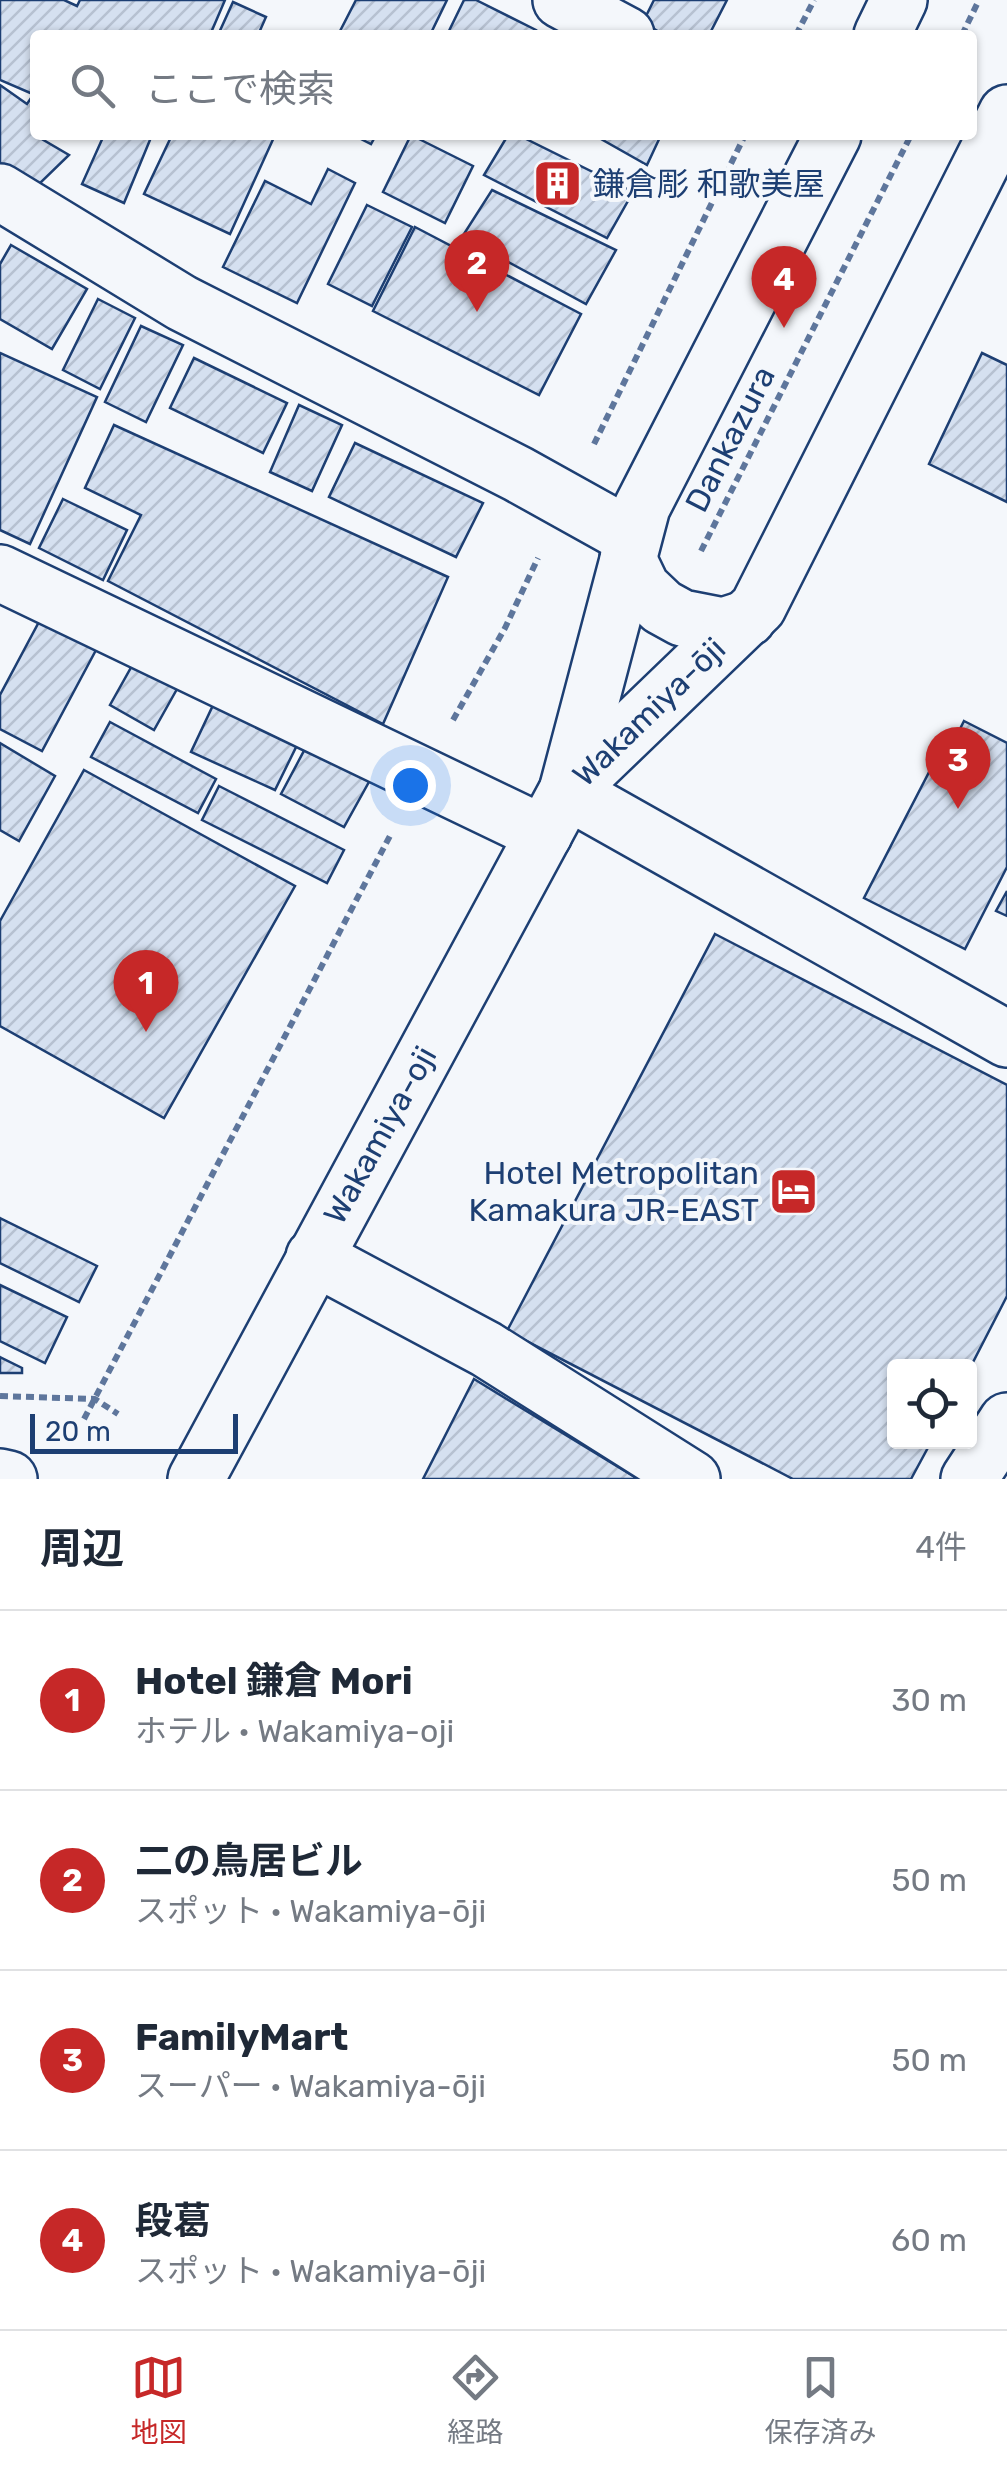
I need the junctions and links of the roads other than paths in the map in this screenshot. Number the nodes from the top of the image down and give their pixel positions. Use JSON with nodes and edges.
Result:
{"nodes":[{"id":1,"x":561,"y":0,"type":"edge"},
{"id":2,"x":900,"y":0,"type":"edge"},
{"id":3,"x":617,"y":30,"type":"edge"},
{"id":4,"x":885,"y":30,"type":"edge"},
{"id":5,"x":1007,"y":113,"type":"edge"},
{"id":6,"x":826,"y":140,"type":"edge"},
{"id":7,"x":0,"y":192,"type":"edge"},
{"id":8,"x":631,"y":549,"type":"junction"},
{"id":9,"x":0,"y":573,"type":"edge"},
{"id":10,"x":748,"y":618,"type":"junction"},
{"id":11,"x":555,"y":813,"type":"junction"},
{"id":12,"x":1007,"y":1039,"type":"edge"},
{"id":13,"x":314,"y":1257,"type":"junction"},
{"id":14,"x":1007,"y":1420,"type":"edge"},
{"id":15,"x":0,"y":1477,"type":"edge"},
{"id":16,"x":9,"y":1479,"type":"edge"},
{"id":17,"x":196,"y":1479,"type":"edge"},
{"id":18,"x":692,"y":1479,"type":"edge"},
{"id":19,"x":969,"y":1479,"type":"edge"}],
"edges":[{"from":1,"to":3,"type":"main road"},
{"from":2,"to":4,"type":"main road"},
{"from":5,"to":10,"type":"main road","name":"Wakamiya-ōji"},
{"from":6,"to":8,"type":"main road","name":"Wakamiya-ōji"},
{"from":7,"to":8,"type":"main road"},
{"from":8,"to":10,"type":"main road"},
{"from":8,"to":11,"type":"main road","name":"Wakamiya-ōji"},
{"from":9,"to":11,"type":"main road"},
{"from":10,"to":11,"type":"main road","name":"Wakamiya-ōji"},
{"from":11,"to":12,"type":"main road"},
{"from":11,"to":13,"type":"main road","name":"Wakamiya-oji"},
{"from":13,"to":17,"type":"main road","name":"Wakamiya-oji"},
{"from":13,"to":18,"type":"main road"},
{"from":14,"to":19,"type":"main road"},
{"from":15,"to":16,"type":"main road"}]}
